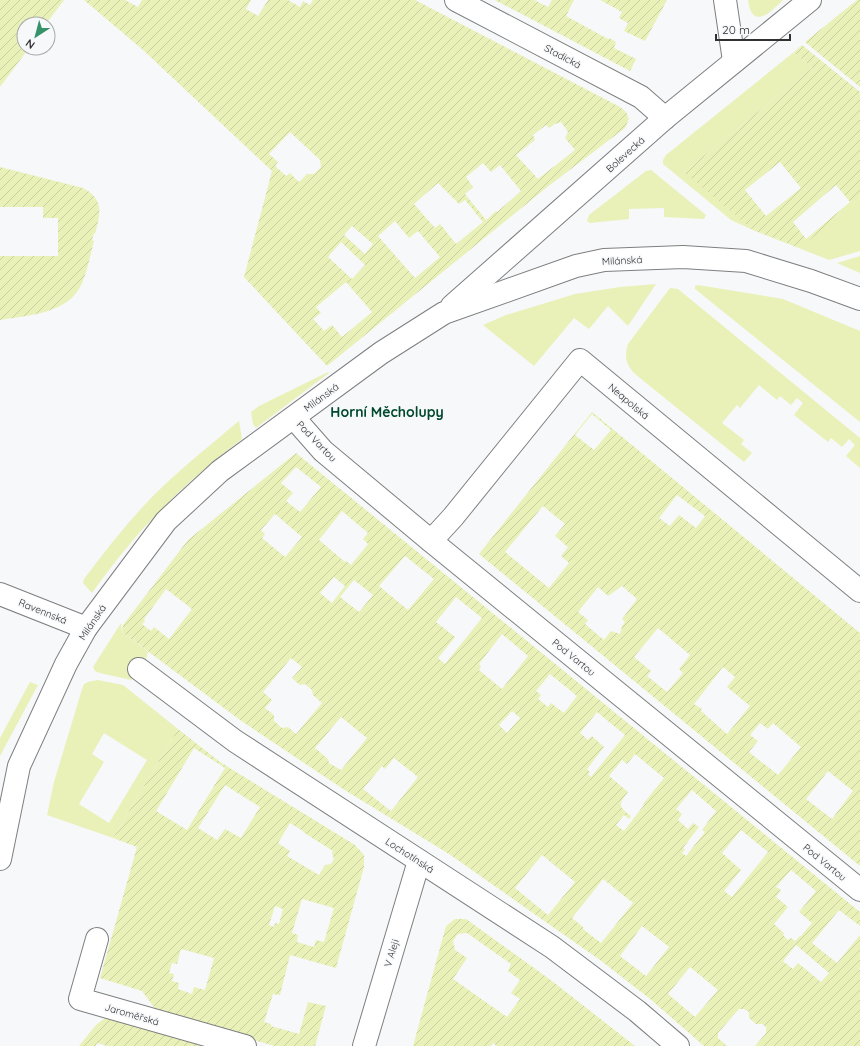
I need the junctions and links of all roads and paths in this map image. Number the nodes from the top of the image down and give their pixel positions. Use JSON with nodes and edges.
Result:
{"nodes":[{"id":1,"x":456,"y":0,"type":"edge"},
{"id":2,"x":725,"y":0,"type":"edge"},
{"id":3,"x":810,"y":0,"type":"edge"},
{"id":4,"x":734,"y":61,"type":"junction"},
{"id":5,"x":665,"y":118,"type":"junction"},
{"id":6,"x":860,"y":299,"type":"edge"},
{"id":7,"x":444,"y":313,"type":"junction"},
{"id":8,"x":294,"y":418,"type":"junction"},
{"id":9,"x":431,"y":541,"type":"junction"},
{"id":10,"x":860,"y":591,"type":"edge"},
{"id":11,"x":0,"y":594,"type":"edge"},
{"id":12,"x":86,"y":628,"type":"junction"},
{"id":13,"x":139,"y":669,"type":"dead end"},
{"id":14,"x":0,"y":859,"type":"edge"},
{"id":15,"x":419,"y":861,"type":"junction"},
{"id":16,"x":860,"y":890,"type":"edge"},
{"id":17,"x":97,"y":939,"type":"dead end"},
{"id":18,"x":245,"y":1046,"type":"edge"},
{"id":19,"x":364,"y":1046,"type":"edge"},
{"id":20,"x":678,"y":1046,"type":"edge"}],
"edges":[{"from":1,"to":5,"type":"street","name":"Stadická"},
{"from":2,"to":4,"type":"street"},
{"from":3,"to":4,"type":"street","name":"Bolevecká"},
{"from":4,"to":5,"type":"street","name":"Bolevecká"},
{"from":5,"to":7,"type":"street","name":"Bolevecká"},
{"from":6,"to":7,"type":"street","name":"Milánská"},
{"from":7,"to":8,"type":"street","name":"Milánská"},
{"from":8,"to":9,"type":"street","name":"Pod Vartou"},
{"from":8,"to":12,"type":"street","name":"Milánská"},
{"from":9,"to":10,"type":"street","name":"Neapolská"},
{"from":9,"to":16,"type":"street","name":"Pod Vartou"},
{"from":11,"to":12,"type":"street","name":"Ravennská"},
{"from":12,"to":14,"type":"street","name":"Milánská"},
{"from":13,"to":15,"type":"street","name":"Lochotínská"},
{"from":15,"to":19,"type":"street","name":"V Aleji"},
{"from":15,"to":20,"type":"street","name":"Lochotínská"},
{"from":17,"to":18,"type":"street","name":"Jaroměřská"}]}
